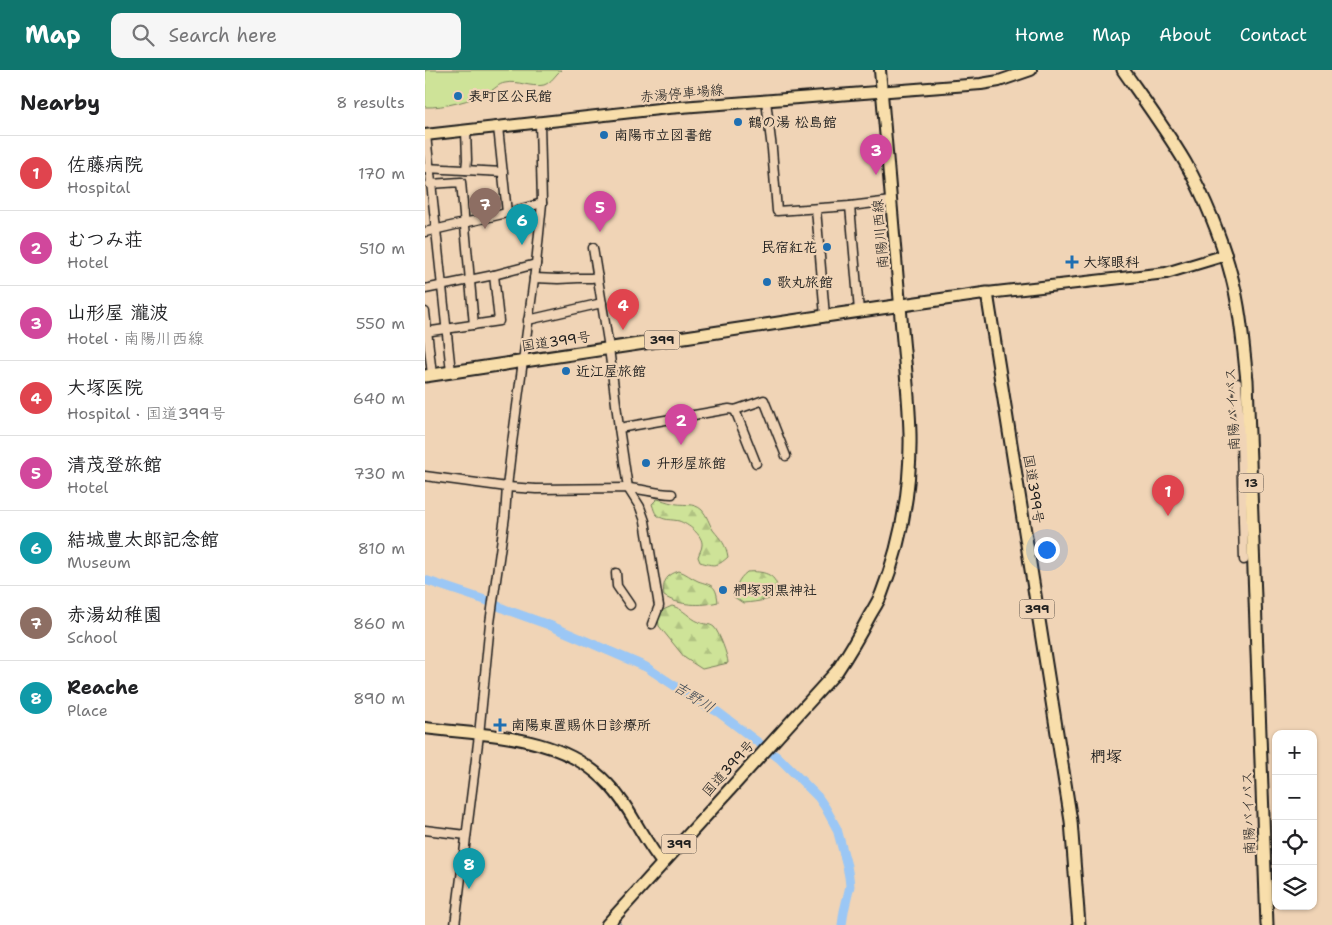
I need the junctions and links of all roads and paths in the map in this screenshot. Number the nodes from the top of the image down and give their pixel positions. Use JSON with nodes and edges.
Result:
{"nodes":[{"id":1,"x":880,"y":70,"type":"edge"},
{"id":2,"x":1031,"y":70,"type":"edge"},
{"id":3,"x":1123,"y":70,"type":"edge"},
{"id":4,"x":882,"y":92,"type":"junction"},
{"id":5,"x":766,"y":101,"type":"junction"},
{"id":6,"x":540,"y":123,"type":"junction"},
{"id":7,"x":498,"y":128,"type":"junction"},
{"id":8,"x":466,"y":130,"type":"junction"},
{"id":9,"x":425,"y":135,"type":"edge"},
{"id":10,"x":427,"y":167,"type":"edge"},
{"id":11,"x":466,"y":170,"type":"junction"},
{"id":12,"x":503,"y":172,"type":"junction"},
{"id":13,"x":430,"y":184,"type":"junction"},
{"id":14,"x":891,"y":201,"type":"junction"},
{"id":15,"x":542,"y":203,"type":"junction"},
{"id":16,"x":851,"y":206,"type":"junction"},
{"id":17,"x":816,"y":209,"type":"junction"},
{"id":18,"x":507,"y":213,"type":"junction"},
{"id":19,"x":465,"y":223,"type":"junction"},
{"id":20,"x":435,"y":229,"type":"junction"},
{"id":21,"x":425,"y":232,"type":"edge"},
{"id":22,"x":593,"y":248,"type":"dead end"},
{"id":23,"x":1226,"y":255,"type":"junction"},
{"id":24,"x":536,"y":264,"type":"junction"},
{"id":25,"x":494,"y":275,"type":"junction"},
{"id":26,"x":598,"y":277,"type":"junction"},
{"id":27,"x":534,"y":278,"type":"junction"},
{"id":28,"x":470,"y":279,"type":"junction"},
{"id":29,"x":441,"y":285,"type":"junction"},
{"id":30,"x":425,"y":288,"type":"edge"},
{"id":31,"x":987,"y":294,"type":"junction"},
{"id":32,"x":602,"y":303,"type":"junction"},
{"id":33,"x":900,"y":305,"type":"junction"},
{"id":34,"x":859,"y":311,"type":"junction"},
{"id":35,"x":425,"y":312,"type":"edge"},
{"id":36,"x":825,"y":316,"type":"junction"},
{"id":37,"x":528,"y":320,"type":"junction"},
{"id":38,"x":474,"y":325,"type":"junction"},
{"id":39,"x":447,"y":329,"type":"junction"},
{"id":40,"x":426,"y":331,"type":"edge"},
{"id":41,"x":609,"y":348,"type":"junction"},
{"id":42,"x":523,"y":361,"type":"junction"},
{"id":43,"x":451,"y":372,"type":"junction"},
{"id":44,"x":429,"y":376,"type":"edge"},
{"id":45,"x":1237,"y":383,"type":"dead end"},
{"id":46,"x":735,"y":410,"type":"junction"},
{"id":47,"x":619,"y":428,"type":"junction"},
{"id":48,"x":786,"y":456,"type":"dead end"},
{"id":49,"x":756,"y":463,"type":"dead end"},
{"id":50,"x":425,"y":476,"type":"edge"},
{"id":51,"x":507,"y":488,"type":"junction"},
{"id":52,"x":628,"y":488,"type":"junction"},
{"id":53,"x":672,"y":494,"type":"dead end"},
{"id":54,"x":1244,"y":560,"type":"dead end"},
{"id":55,"x":616,"y":573,"type":"dead end"},
{"id":56,"x":630,"y":605,"type":"dead end"},
{"id":57,"x":652,"y":624,"type":"dead end"},
{"id":58,"x":425,"y":728,"type":"edge"},
{"id":59,"x":479,"y":735,"type":"junction"},
{"id":60,"x":425,"y":830,"type":"edge"},
{"id":61,"x":466,"y":835,"type":"junction"},
{"id":62,"x":662,"y":863,"type":"junction"},
{"id":63,"x":455,"y":925,"type":"edge"},
{"id":64,"x":607,"y":925,"type":"edge"},
{"id":65,"x":1079,"y":925,"type":"edge"},
{"id":66,"x":1267,"y":925,"type":"edge"}],
"edges":[{"from":1,"to":4,"type":"main road","name":"南陽川西線"},
{"from":2,"to":4,"type":"main road","name":"赤湯停車場線"},
{"from":3,"to":23,"type":"highway","name":"南陽バイパス","number":"13"},
{"from":4,"to":5,"type":"main road","name":"赤湯停車場線"},
{"from":4,"to":14,"type":"main road","name":"南陽川西線"},
{"from":5,"to":6,"type":"main road","name":"赤湯停車場線"},
{"from":5,"to":17,"type":"street"},
{"from":6,"to":7,"type":"main road","name":"赤湯停車場線"},
{"from":6,"to":15,"type":"street"},
{"from":7,"to":8,"type":"main road","name":"赤湯停車場線"},
{"from":7,"to":12,"type":"street"},
{"from":8,"to":9,"type":"main road","name":"赤湯停車場線"},
{"from":8,"to":11,"type":"street"},
{"from":9,"to":10,"type":"street"},
{"from":10,"to":11,"type":"street"},
{"from":10,"to":13,"type":"street"},
{"from":11,"to":12,"type":"street"},
{"from":12,"to":18,"type":"street"},
{"from":13,"to":19,"type":"street"},
{"from":13,"to":20,"type":"street"},
{"from":14,"to":16,"type":"street"},
{"from":14,"to":33,"type":"main road","name":"南陽川西線"},
{"from":15,"to":18,"type":"street"},
{"from":15,"to":24,"type":"street"},
{"from":16,"to":17,"type":"street"},
{"from":16,"to":34,"type":"street"},
{"from":17,"to":36,"type":"street"},
{"from":18,"to":19,"type":"street"},
{"from":19,"to":20,"type":"street"},
{"from":19,"to":28,"type":"street"},
{"from":20,"to":21,"type":"street"},
{"from":20,"to":29,"type":"street"},
{"from":22,"to":26,"type":"street"},
{"from":23,"to":31,"type":"main road"},
{"from":23,"to":66,"type":"highway","name":"南陽バイパス","number":"13"},
{"from":24,"to":25,"type":"street"},
{"from":24,"to":27,"type":"street"},
{"from":25,"to":28,"type":"street"},
{"from":25,"to":38,"type":"street"},
{"from":26,"to":27,"type":"street"},
{"from":26,"to":32,"type":"street"},
{"from":27,"to":37,"type":"street"},
{"from":28,"to":29,"type":"street"},
{"from":28,"to":38,"type":"street"},
{"from":29,"to":30,"type":"street"},
{"from":29,"to":39,"type":"street"},
{"from":31,"to":33,"type":"highway","name":"国道399号","number":"399"},
{"from":31,"to":65,"type":"highway","name":"国道399号","number":"399"},
{"from":32,"to":37,"type":"street"},
{"from":32,"to":41,"type":"street"},
{"from":33,"to":34,"type":"highway","name":"国道399号","number":"399"},
{"from":33,"to":62,"type":"highway","name":"国道399号","number":"399"},
{"from":34,"to":36,"type":"highway","name":"国道399号","number":"399"},
{"from":35,"to":40,"type":"street"},
{"from":36,"to":41,"type":"highway","name":"国道399号","number":"399"},
{"from":37,"to":42,"type":"street"},
{"from":38,"to":39,"type":"street"},
{"from":39,"to":40,"type":"street"},
{"from":39,"to":43,"type":"street"},
{"from":40,"to":44,"type":"street"},
{"from":41,"to":42,"type":"highway","name":"国道399号","number":"399"},
{"from":41,"to":47,"type":"street"},
{"from":42,"to":43,"type":"highway","name":"国道399号","number":"399"},
{"from":42,"to":51,"type":"street"},
{"from":43,"to":44,"type":"highway","name":"国道399号","number":"399"},
{"from":45,"to":54,"type":"street"},
{"from":46,"to":47,"type":"street"},
{"from":46,"to":48,"type":"street"},
{"from":46,"to":49,"type":"street"},
{"from":47,"to":52,"type":"street"},
{"from":50,"to":51,"type":"street"},
{"from":51,"to":52,"type":"street"},
{"from":51,"to":59,"type":"street"},
{"from":52,"to":53,"type":"street"},
{"from":52,"to":57,"type":"street"},
{"from":55,"to":56,"type":"street"},
{"from":58,"to":59,"type":"main road"},
{"from":59,"to":61,"type":"street"},
{"from":59,"to":62,"type":"main road"},
{"from":60,"to":61,"type":"street"},
{"from":61,"to":63,"type":"street"},
{"from":62,"to":64,"type":"highway","name":"国道399号","number":"399"}]}
